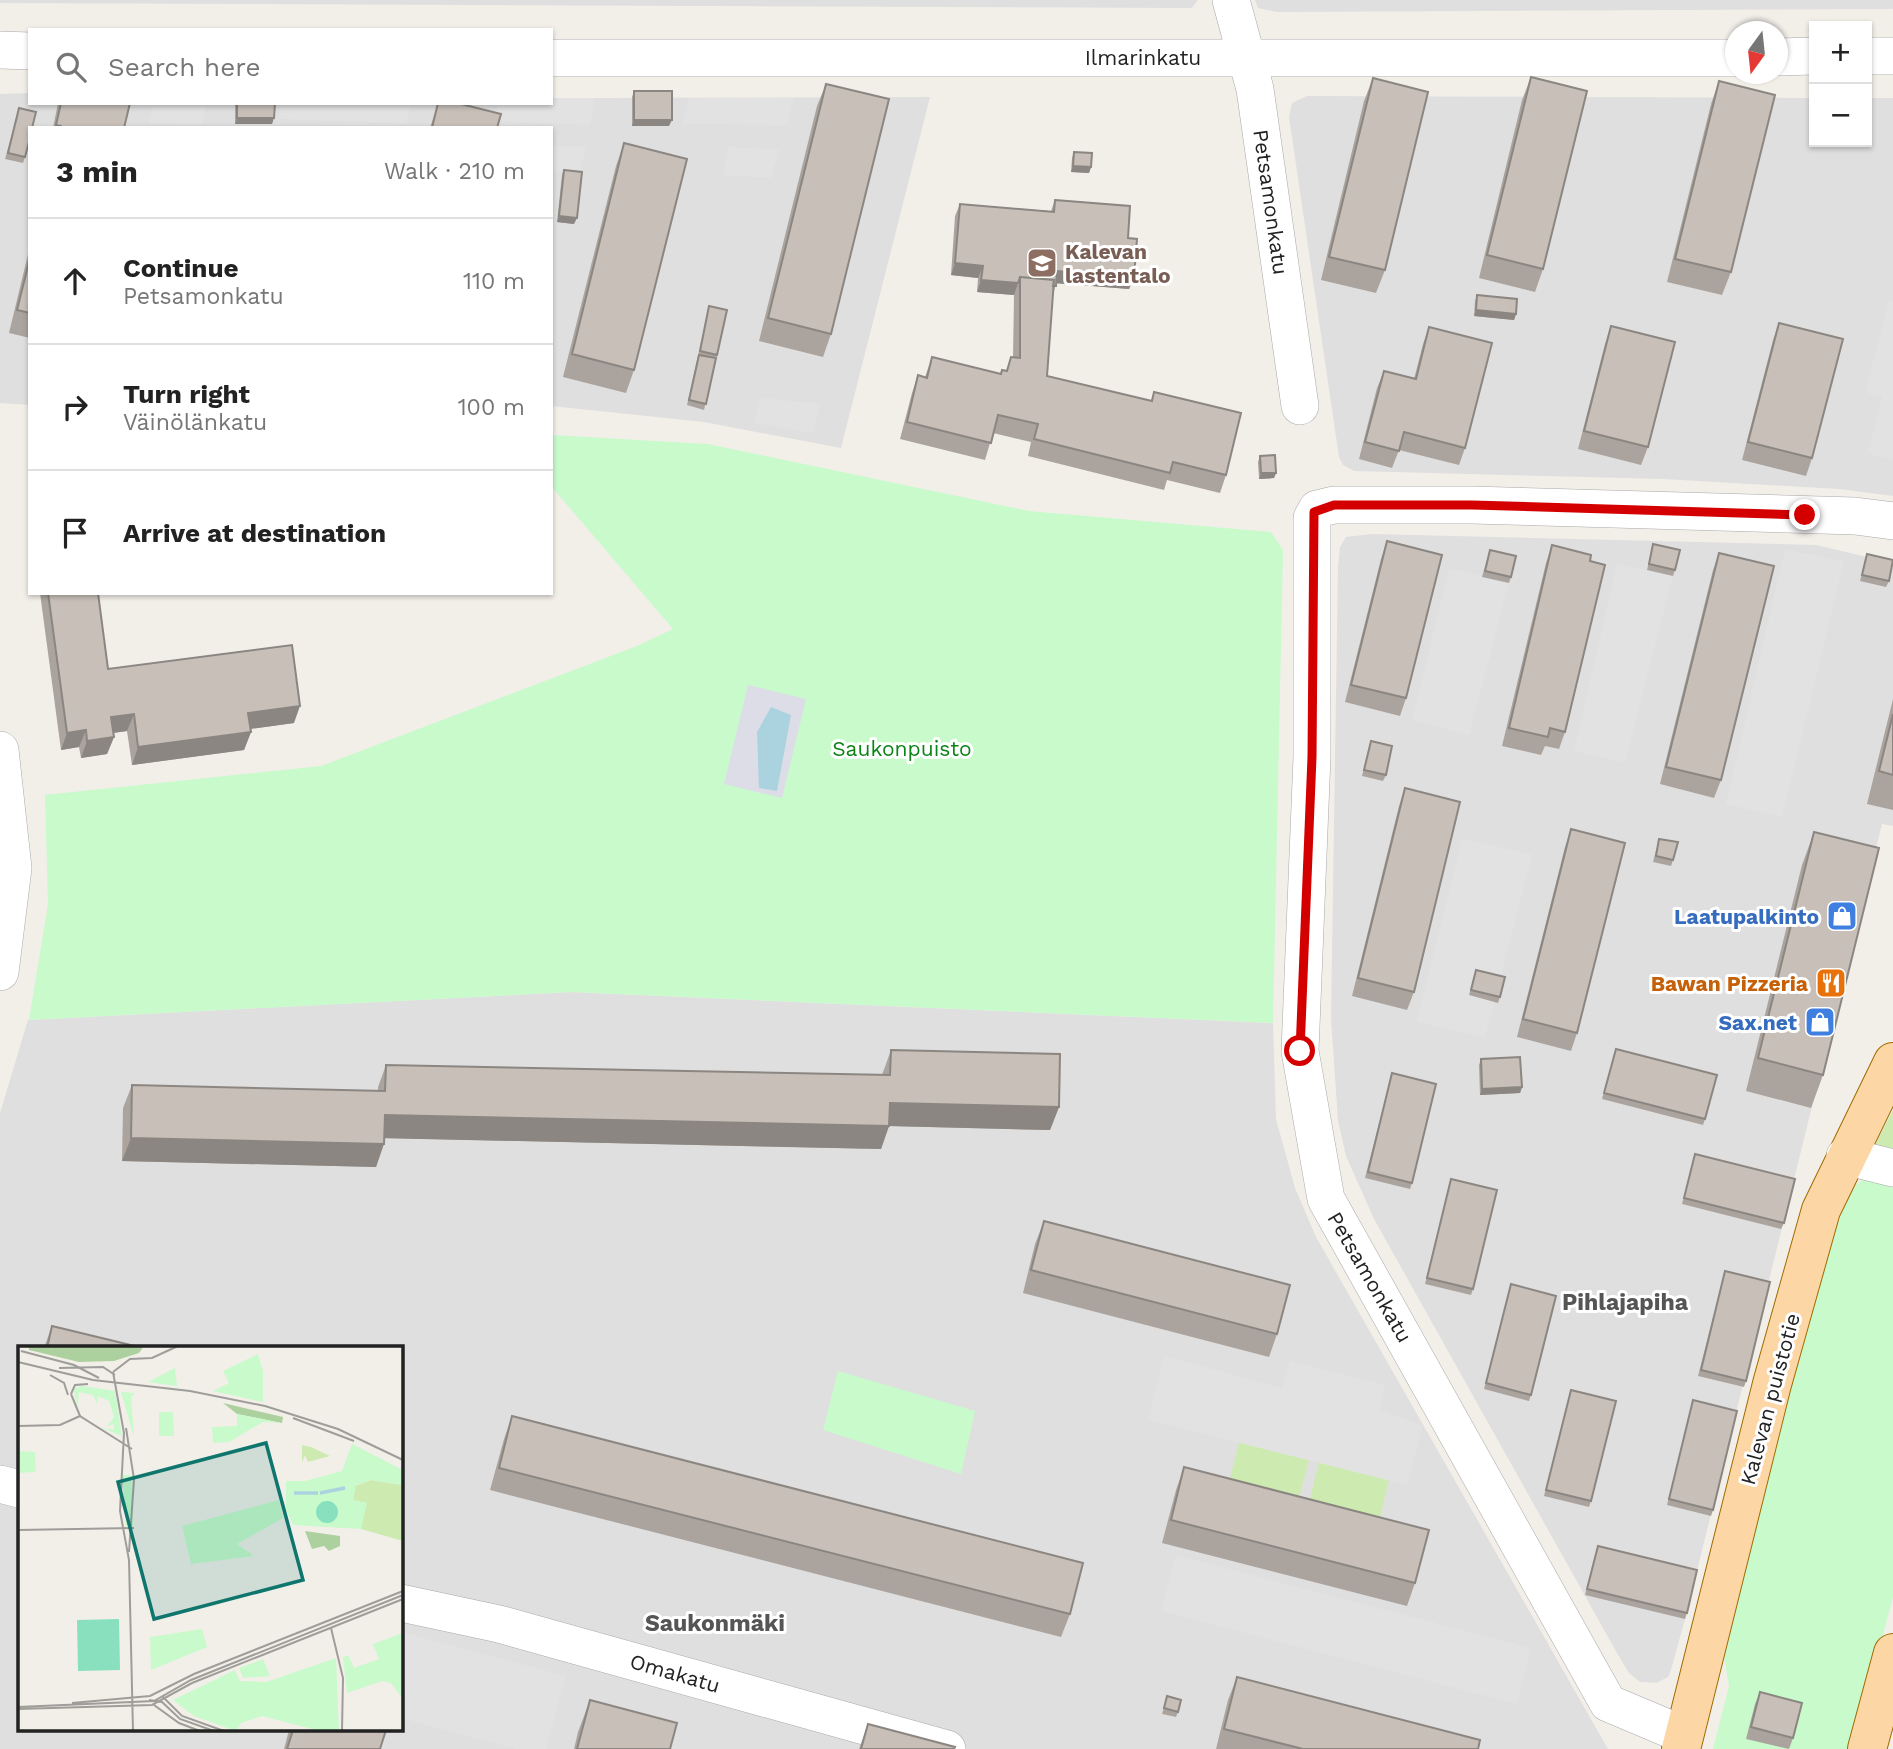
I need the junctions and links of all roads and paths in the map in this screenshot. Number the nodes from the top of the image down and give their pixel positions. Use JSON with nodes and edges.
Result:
{"nodes":[{"id":1,"x":1231,"y":0,"type":"edge"},
{"id":2,"x":0,"y":50,"type":"edge"},
{"id":3,"x":28,"y":51,"type":"edge"},
{"id":4,"x":1809,"y":56,"type":"edge"},
{"id":5,"x":1872,"y":56,"type":"edge"},
{"id":6,"x":1893,"y":56,"type":"edge"},
{"id":7,"x":1246,"y":57,"type":"junction"},
{"id":8,"x":1788,"y":57,"type":"edge"},
{"id":9,"x":553,"y":58,"type":"edge"},
{"id":10,"x":1725,"y":58,"type":"edge"},
{"id":11,"x":1300,"y":406,"type":"dead end"},
{"id":12,"x":1893,"y":521,"type":"edge"},
{"id":13,"x":0,"y":750,"type":"edge"},
{"id":14,"x":0,"y":972,"type":"edge"},
{"id":15,"x":1893,"y":1062,"type":"edge"},
{"id":16,"x":1846,"y":1156,"type":"junction"},
{"id":17,"x":1893,"y":1168,"type":"edge"},
{"id":18,"x":0,"y":1484,"type":"edge"},
{"id":19,"x":18,"y":1489,"type":"edge"},
{"id":20,"x":402,"y":1603,"type":"edge"},
{"id":21,"x":1893,"y":1653,"type":"edge"},
{"id":22,"x":1682,"y":1742,"type":"edge"},
{"id":23,"x":947,"y":1749,"type":"edge"},
{"id":24,"x":1867,"y":1749,"type":"edge"}],
"edges":[{"from":1,"to":7,"type":"street","name":"Petsamonkatu"},
{"from":2,"to":3,"type":"street"},
{"from":4,"to":8,"type":"street"},
{"from":5,"to":6,"type":"street"},
{"from":7,"to":9,"type":"street","name":"Ilmarinkatu"},
{"from":7,"to":10,"type":"street","name":"Ilmarinkatu"},
{"from":7,"to":11,"type":"street","name":"Petsamonkatu"},
{"from":12,"to":22,"type":"street","name":"Petsamonkatu"},
{"from":13,"to":14,"type":"street"},
{"from":15,"to":16,"type":"main road","name":"Kalevan puistotie"},
{"from":16,"to":17,"type":"street"},
{"from":16,"to":22,"type":"main road","name":"Kalevan puistotie"},
{"from":18,"to":19,"type":"street"},
{"from":20,"to":23,"type":"street","name":"Omakatu"},
{"from":21,"to":24,"type":"main road"}]}
